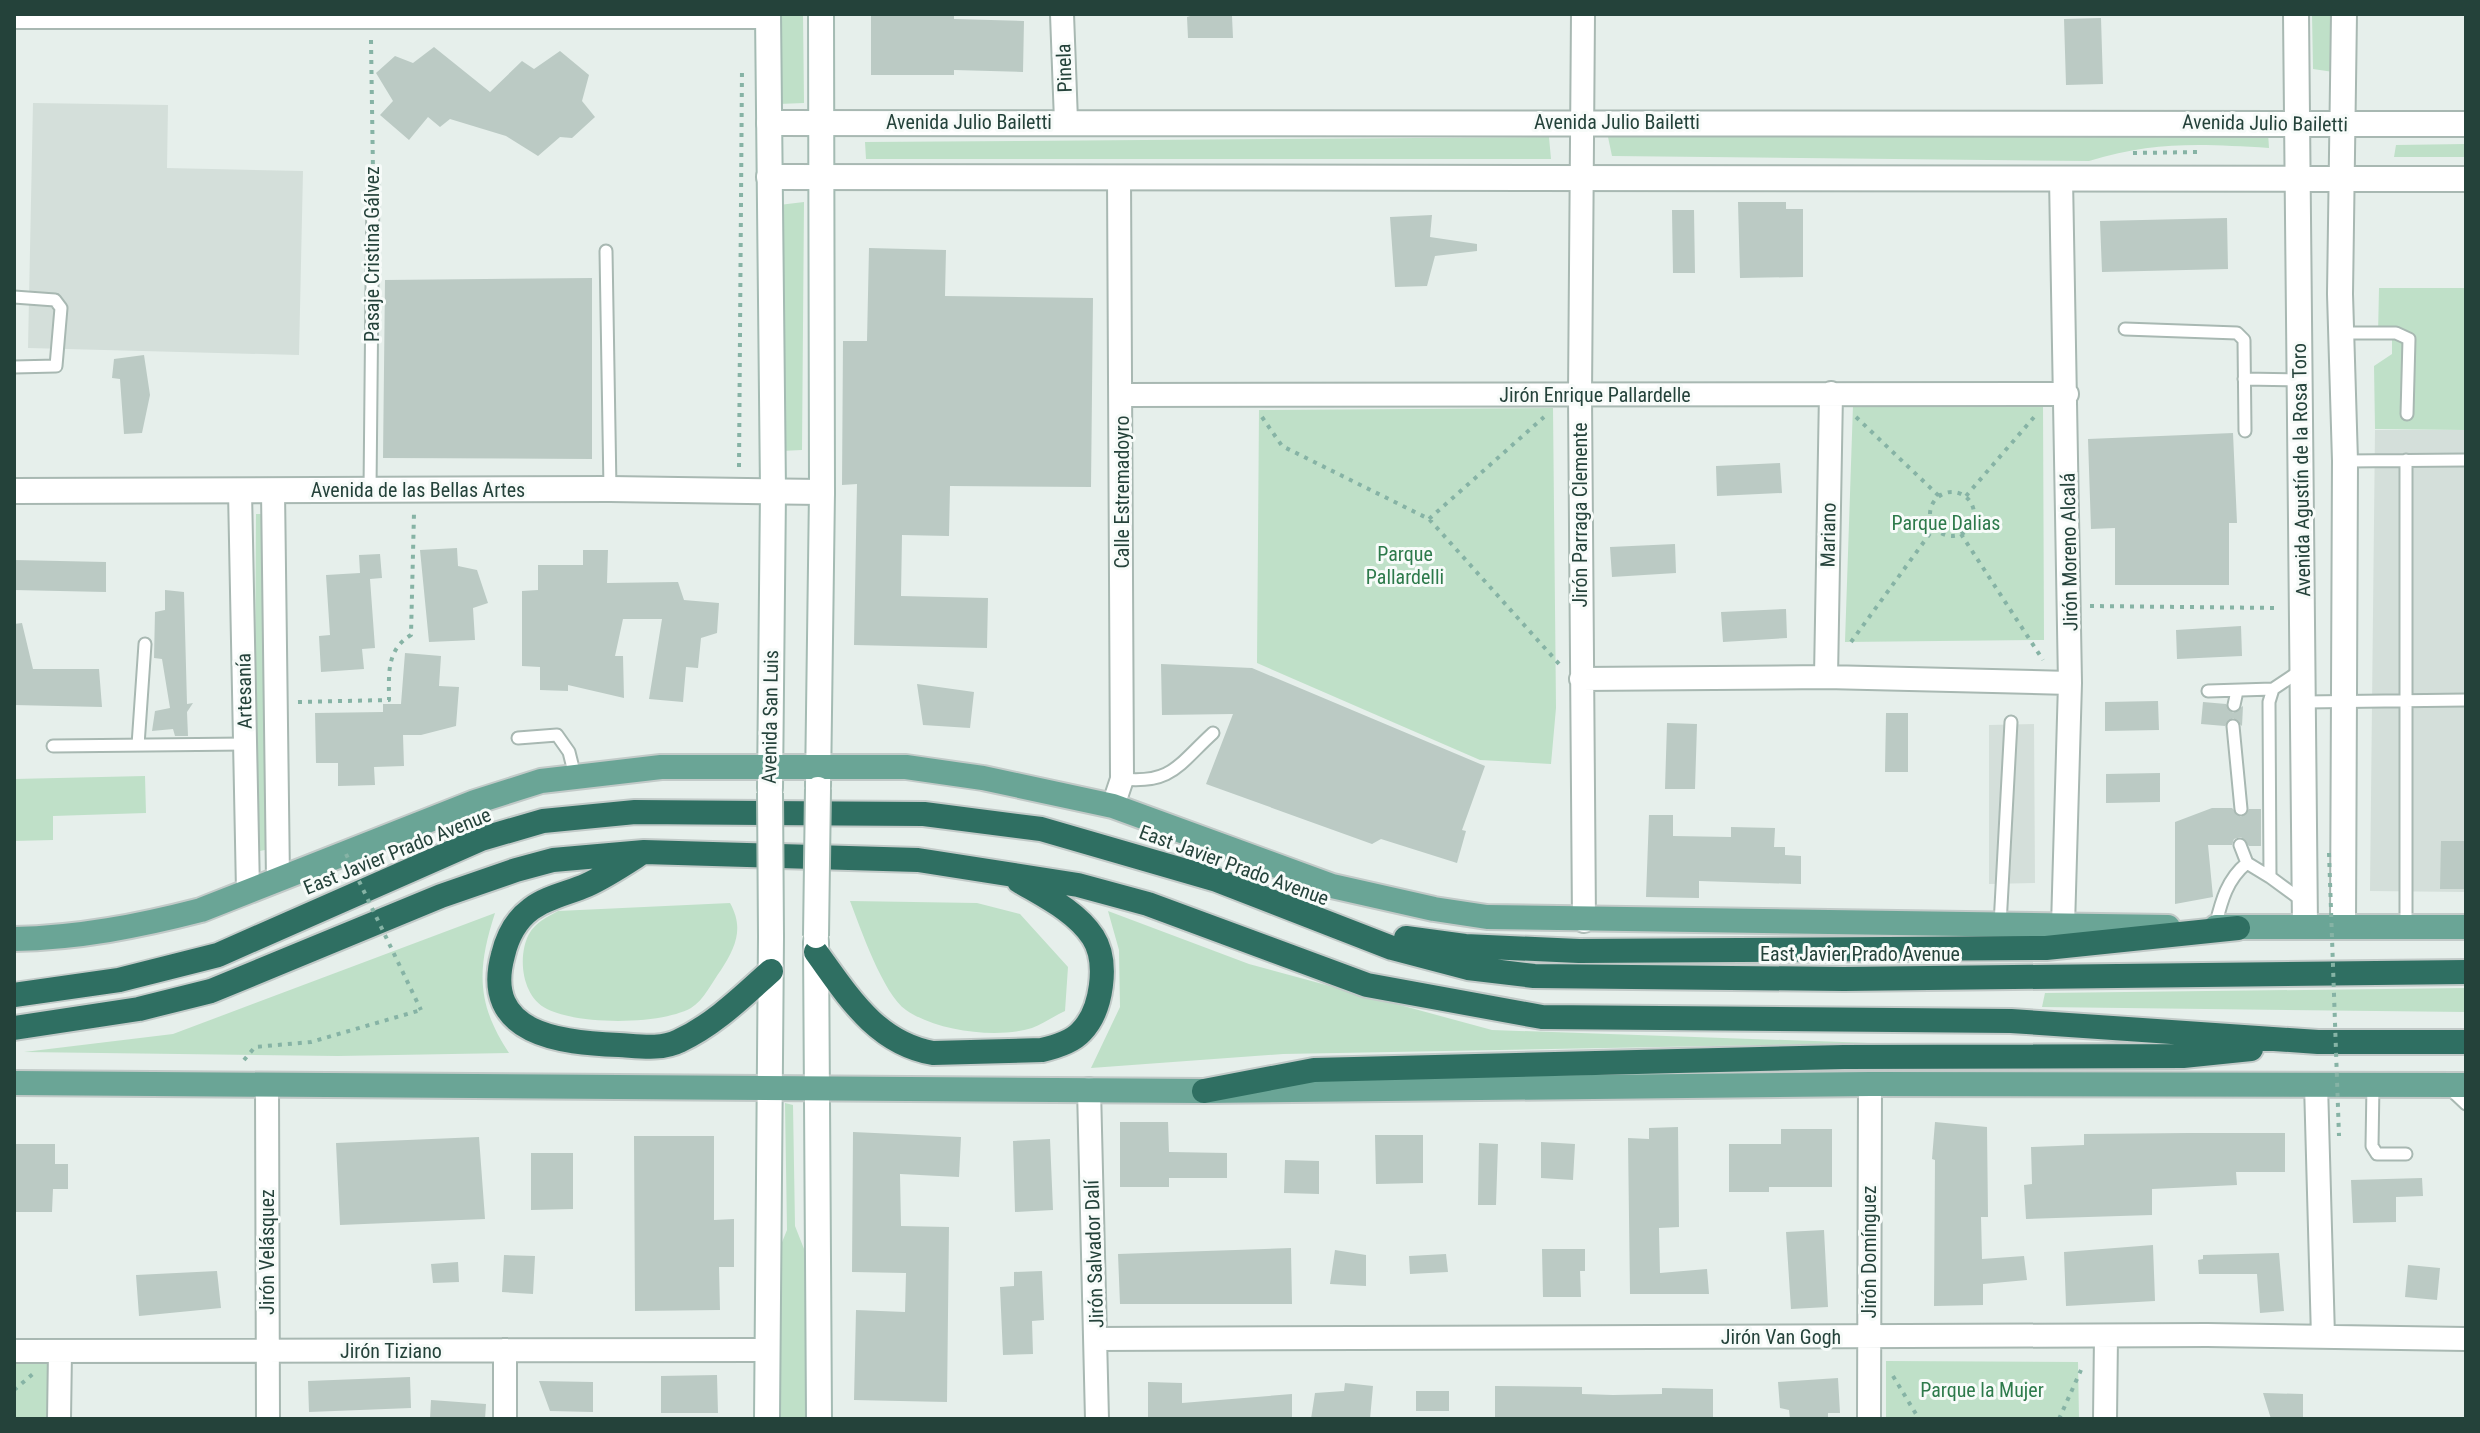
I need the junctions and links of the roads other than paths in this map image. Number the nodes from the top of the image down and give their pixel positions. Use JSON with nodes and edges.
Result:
{"nodes":[{"id":1,"x":821,"y":14,"type":"edge"},
{"id":2,"x":1062,"y":14,"type":"edge"},
{"id":3,"x":1583,"y":14,"type":"edge"},
{"id":4,"x":2296,"y":14,"type":"edge"},
{"id":5,"x":2344,"y":14,"type":"edge"},
{"id":6,"x":768,"y":16,"type":"edge"},
{"id":7,"x":14,"y":17,"type":"edge"},
{"id":8,"x":1066,"y":121,"type":"junction"},
{"id":9,"x":1584,"y":122,"type":"junction"},
{"id":10,"x":2296,"y":122,"type":"junction"},
{"id":11,"x":769,"y":123,"type":"junction"},
{"id":12,"x":820,"y":123,"type":"junction"},
{"id":13,"x":2342,"y":123,"type":"junction"},
{"id":14,"x":2466,"y":124,"type":"edge"},
{"id":15,"x":820,"y":176,"type":"junction"},
{"id":16,"x":769,"y":177,"type":"junction"},
{"id":17,"x":1119,"y":177,"type":"junction"},
{"id":18,"x":1584,"y":177,"type":"junction"},
{"id":19,"x":2296,"y":177,"type":"junction"},
{"id":20,"x":2061,"y":178,"type":"junction"},
{"id":21,"x":2340,"y":178,"type":"junction"},
{"id":22,"x":2466,"y":179,"type":"edge"},
{"id":23,"x":373,"y":186,"type":"road end"},
{"id":24,"x":606,"y":251,"type":"dead end"},
{"id":25,"x":14,"y":297,"type":"edge"},
{"id":26,"x":2125,"y":329,"type":"dead end"},
{"id":27,"x":2341,"y":333,"type":"junction"},
{"id":28,"x":14,"y":367,"type":"edge"},
{"id":29,"x":2244,"y":379,"type":"junction"},
{"id":30,"x":2299,"y":380,"type":"junction"},
{"id":31,"x":1831,"y":393,"type":"junction"},
{"id":32,"x":2060,"y":394,"type":"junction"},
{"id":33,"x":1122,"y":395,"type":"junction"},
{"id":34,"x":1574,"y":396,"type":"junction"},
{"id":35,"x":2407,"y":414,"type":"dead end"},
{"id":36,"x":2245,"y":431,"type":"dead end"},
{"id":37,"x":2406,"y":460,"type":"junction"},
{"id":38,"x":2465,"y":460,"type":"edge"},
{"id":39,"x":2345,"y":461,"type":"junction"},
{"id":40,"x":610,"y":489,"type":"junction"},
{"id":41,"x":14,"y":491,"type":"edge"},
{"id":42,"x":240,"y":491,"type":"junction"},
{"id":43,"x":273,"y":491,"type":"junction"},
{"id":44,"x":370,"y":491,"type":"junction"},
{"id":45,"x":773,"y":491,"type":"junction"},
{"id":46,"x":822,"y":492,"type":"junction"},
{"id":47,"x":2304,"y":616,"type":"junction"},
{"id":48,"x":2344,"y":623,"type":"junction"},
{"id":49,"x":145,"y":644,"type":"dead end"},
{"id":50,"x":2303,"y":669,"type":"junction"},
{"id":51,"x":1826,"y":677,"type":"junction"},
{"id":52,"x":1581,"y":679,"type":"junction"},
{"id":53,"x":2064,"y":683,"type":"junction"},
{"id":54,"x":2273,"y":689,"type":"junction"},
{"id":55,"x":2208,"y":691,"type":"dead end"},
{"id":56,"x":2237,"y":691,"type":"junction"},
{"id":57,"x":2405,"y":699,"type":"junction"},
{"id":58,"x":2344,"y":700,"type":"junction"},
{"id":59,"x":2466,"y":700,"type":"edge"},
{"id":60,"x":2304,"y":702,"type":"junction"},
{"id":61,"x":2234,"y":705,"type":"dead end"},
{"id":62,"x":2011,"y":722,"type":"dead end"},
{"id":63,"x":2233,"y":726,"type":"dead end"},
{"id":64,"x":1213,"y":733,"type":"dead end"},
{"id":65,"x":518,"y":738,"type":"dead end"},
{"id":66,"x":245,"y":744,"type":"junction"},
{"id":67,"x":138,"y":745,"type":"junction"},
{"id":68,"x":53,"y":746,"type":"dead end"},
{"id":69,"x":770,"y":767,"type":"junction"},
{"id":70,"x":575,"y":776,"type":"junction"},
{"id":71,"x":818,"y":778,"type":"junction"},
{"id":72,"x":1122,"y":779,"type":"junction"},
{"id":73,"x":1113,"y":806,"type":"junction"},
{"id":74,"x":2241,"y":809,"type":"dead end"},
{"id":75,"x":2240,"y":845,"type":"dead end"},
{"id":76,"x":644,"y":852,"type":"junction"},
{"id":77,"x":2247,"y":863,"type":"junction"},
{"id":78,"x":1006,"y":873,"type":"junction"},
{"id":79,"x":2270,"y":877,"type":"junction"},
{"id":80,"x":278,"y":880,"type":"junction"},
{"id":81,"x":248,"y":891,"type":"junction"},
{"id":82,"x":2305,"y":902,"type":"junction"},
{"id":83,"x":1306,"y":917,"type":"junction"},
{"id":84,"x":1584,"y":921,"type":"junction"},
{"id":85,"x":2000,"y":925,"type":"junction"},
{"id":86,"x":2343,"y":925,"type":"junction"},
{"id":87,"x":2063,"y":926,"type":"junction"},
{"id":88,"x":2305,"y":927,"type":"junction"},
{"id":89,"x":2406,"y":927,"type":"junction"},
{"id":90,"x":2466,"y":927,"type":"edge"},
{"id":91,"x":2226,"y":928,"type":"junction"},
{"id":92,"x":14,"y":939,"type":"edge"},
{"id":93,"x":816,"y":944,"type":"junction"},
{"id":94,"x":771,"y":971,"type":"junction"},
{"id":95,"x":2466,"y":972,"type":"edge"},
{"id":96,"x":14,"y":995,"type":"edge"},
{"id":97,"x":14,"y":1028,"type":"edge"},
{"id":98,"x":2318,"y":1042,"type":"junction"},
{"id":99,"x":2466,"y":1042,"type":"edge"},
{"id":100,"x":14,"y":1083,"type":"edge"},
{"id":101,"x":1870,"y":1084,"type":"junction"},
{"id":102,"x":2316,"y":1084,"type":"junction"},
{"id":103,"x":2373,"y":1085,"type":"junction"},
{"id":104,"x":2456,"y":1085,"type":"edge"},
{"id":105,"x":267,"y":1086,"type":"junction"},
{"id":106,"x":767,"y":1088,"type":"junction"},
{"id":107,"x":816,"y":1088,"type":"junction"},
{"id":108,"x":1089,"y":1089,"type":"junction"},
{"id":109,"x":1204,"y":1091,"type":"junction"},
{"id":110,"x":2466,"y":1104,"type":"edge"},
{"id":111,"x":2406,"y":1154,"type":"dead end"},
{"id":112,"x":1869,"y":1336,"type":"junction"},
{"id":113,"x":2101,"y":1336,"type":"junction"},
{"id":114,"x":2323,"y":1337,"type":"junction"},
{"id":115,"x":1096,"y":1339,"type":"junction"},
{"id":116,"x":2466,"y":1339,"type":"edge"},
{"id":117,"x":505,"y":1350,"type":"junction"},
{"id":118,"x":767,"y":1350,"type":"junction"},
{"id":119,"x":14,"y":1351,"type":"edge"},
{"id":120,"x":60,"y":1351,"type":"junction"},
{"id":121,"x":268,"y":1351,"type":"junction"},
{"id":122,"x":59,"y":1419,"type":"edge"},
{"id":123,"x":268,"y":1419,"type":"edge"},
{"id":124,"x":505,"y":1419,"type":"edge"},
{"id":125,"x":767,"y":1419,"type":"edge"},
{"id":126,"x":819,"y":1419,"type":"edge"},
{"id":127,"x":1097,"y":1419,"type":"edge"},
{"id":128,"x":1869,"y":1419,"type":"edge"},
{"id":129,"x":2105,"y":1419,"type":"edge"}],
"edges":[{"from":1,"to":12,"type":"street"},
{"from":2,"to":8,"type":"street","name":"Pinela"},
{"from":3,"to":9,"type":"street","name":"Jirón Parraga Clemente"},
{"from":4,"to":10,"type":"street","name":"Avenida Agustín de la Rosa Toro"},
{"from":5,"to":13,"type":"street","name":"Avenida Agustín de la Rosa Toro"},
{"from":6,"to":7,"type":"street"},
{"from":6,"to":11,"type":"street","name":"Avenida San Luis"},
{"from":8,"to":9,"type":"street","name":"Avenida Julio Bailetti"},
{"from":8,"to":12,"type":"street","name":"Avenida Julio Bailetti"},
{"from":9,"to":10,"type":"street","name":"Avenida Julio Bailetti"},
{"from":9,"to":18,"type":"street","name":"Jirón Parraga Clemente"},
{"from":10,"to":13,"type":"street","name":"Avenida Julio Bailetti"},
{"from":10,"to":19,"type":"street","name":"Avenida Agustín de la Rosa Toro"},
{"from":11,"to":12,"type":"street","name":"Avenida Julio Bailetti"},
{"from":11,"to":16,"type":"street","name":"Avenida San Luis"},
{"from":12,"to":15,"type":"street"},
{"from":13,"to":14,"type":"street","name":"Avenida Julio Bailetti"},
{"from":13,"to":21,"type":"street","name":"Avenida Agustín de la Rosa Toro"},
{"from":15,"to":16,"type":"street"},
{"from":15,"to":17,"type":"street"},
{"from":15,"to":46,"type":"street"},
{"from":16,"to":45,"type":"street","name":"Avenida San Luis"},
{"from":17,"to":18,"type":"street"},
{"from":17,"to":33,"type":"street","name":"Calle Estremadoyro"},
{"from":18,"to":20,"type":"street"},
{"from":18,"to":34,"type":"street","name":"Jirón Parraga Clemente"},
{"from":19,"to":20,"type":"street"},
{"from":19,"to":21,"type":"street"},
{"from":19,"to":30,"type":"street","name":"Avenida Agustín de la Rosa Toro"},
{"from":20,"to":32,"type":"street","name":"Jirón Moreno Alcalá"},
{"from":21,"to":22,"type":"street"},
{"from":21,"to":27,"type":"street","name":"Avenida Agustín de la Rosa Toro"},
{"from":23,"to":44,"type":"lane","name":"Pasaje Cristina Gálvez"},
{"from":24,"to":40,"type":"lane"},
{"from":25,"to":28,"type":"lane"},
{"from":26,"to":29,"type":"lane"},
{"from":27,"to":35,"type":"lane"},
{"from":27,"to":39,"type":"street","name":"Avenida Agustín de la Rosa Toro"},
{"from":29,"to":30,"type":"lane"},
{"from":29,"to":36,"type":"lane"},
{"from":30,"to":47,"type":"street","name":"Avenida Agustín de la Rosa Toro"},
{"from":31,"to":32,"type":"street","name":"Jirón Enrique Pallardelle"},
{"from":31,"to":34,"type":"street","name":"Jirón Enrique Pallardelle"},
{"from":31,"to":51,"type":"street","name":"Mariano"},
{"from":32,"to":53,"type":"street","name":"Jirón Moreno Alcalá"},
{"from":33,"to":34,"type":"street","name":"Jirón Enrique Pallardelle"},
{"from":33,"to":72,"type":"street","name":"Calle Estremadoyro"},
{"from":34,"to":52,"type":"street","name":"Jirón Parraga Clemente"},
{"from":37,"to":38,"type":"lane"},
{"from":37,"to":39,"type":"lane"},
{"from":37,"to":57,"type":"lane"},
{"from":39,"to":48,"type":"street","name":"Avenida Agustín de la Rosa Toro"},
{"from":40,"to":44,"type":"street","name":"Avenida de las Bellas Artes"},
{"from":40,"to":45,"type":"street","name":"Avenida de las Bellas Artes"},
{"from":41,"to":42,"type":"street","name":"Avenida de las Bellas Artes"},
{"from":42,"to":43,"type":"street","name":"Avenida de las Bellas Artes"},
{"from":42,"to":66,"type":"street","name":"Artesanía"},
{"from":43,"to":44,"type":"street","name":"Avenida de las Bellas Artes"},
{"from":43,"to":80,"type":"street","name":"Artesanía"},
{"from":45,"to":46,"type":"street","name":"Avenida de las Bellas Artes"},
{"from":45,"to":69,"type":"street","name":"Avenida San Luis"},
{"from":46,"to":71,"type":"street"},
{"from":47,"to":48,"type":"street"},
{"from":47,"to":50,"type":"street","name":"Avenida Agustín de la Rosa Toro"},
{"from":48,"to":58,"type":"street","name":"Avenida Agustín de la Rosa Toro"},
{"from":49,"to":67,"type":"lane"},
{"from":50,"to":54,"type":"lane"},
{"from":50,"to":60,"type":"street","name":"Avenida Agustín de la Rosa Toro"},
{"from":51,"to":52,"type":"street"},
{"from":51,"to":53,"type":"street"},
{"from":52,"to":84,"type":"street","name":"Jirón Parraga Clemente"},
{"from":53,"to":87,"type":"street","name":"Jirón Moreno Alcalá"},
{"from":54,"to":56,"type":"lane"},
{"from":54,"to":79,"type":"lane"},
{"from":55,"to":56,"type":"lane"},
{"from":56,"to":61,"type":"lane"},
{"from":57,"to":58,"type":"lane"},
{"from":57,"to":59,"type":"lane"},
{"from":57,"to":89,"type":"lane"},
{"from":58,"to":60,"type":"lane"},
{"from":58,"to":86,"type":"street","name":"Avenida Agustín de la Rosa Toro"},
{"from":60,"to":82,"type":"street","name":"Avenida Agustín de la Rosa Toro"},
{"from":62,"to":85,"type":"lane"},
{"from":63,"to":74,"type":"lane"},
{"from":64,"to":72,"type":"lane"},
{"from":65,"to":70,"type":"lane"},
{"from":66,"to":67,"type":"lane"},
{"from":66,"to":81,"type":"street","name":"Artesanía"},
{"from":67,"to":68,"type":"lane"},
{"from":69,"to":70,"type":"main road","name":"East Javier Prado Avenue"},
{"from":69,"to":71,"type":"main road","name":"East Javier Prado Avenue"},
{"from":69,"to":94,"type":"street","name":"Avenida San Luis","bridge":true},
{"from":70,"to":80,"type":"main road","name":"East Javier Prado Avenue"},
{"from":71,"to":73,"type":"main road","name":"East Javier Prado Avenue"},
{"from":71,"to":93,"type":"street","bridge":true},
{"from":72,"to":73,"type":"street","name":"Calle Estremadoyro"},
{"from":73,"to":84,"type":"main road","name":"East Javier Prado Avenue"},
{"from":75,"to":77,"type":"lane"},
{"from":76,"to":78,"type":"highway"},
{"from":76,"to":94,"type":"highway"},
{"from":76,"to":97,"type":"highway"},
{"from":77,"to":79,"type":"lane"},
{"from":77,"to":91,"type":"lane"},
{"from":78,"to":93,"type":"highway"},
{"from":78,"to":98,"type":"highway"},
{"from":79,"to":82,"type":"lane"},
{"from":80,"to":81,"type":"main road","name":"East Javier Prado Avenue"},
{"from":81,"to":92,"type":"main road","name":"East Javier Prado Avenue"},
{"from":82,"to":88,"type":"street","name":"Avenida Agustín de la Rosa Toro"},
{"from":83,"to":91,"type":"highway"},
{"from":83,"to":95,"type":"highway","name":"East Javier Prado Avenue"},
{"from":83,"to":96,"type":"highway","name":"East Javier Prado Avenue"},
{"from":84,"to":85,"type":"main road","name":"East Javier Prado Avenue"},
{"from":85,"to":87,"type":"main road","name":"East Javier Prado Avenue"},
{"from":86,"to":88,"type":"main road","name":"East Javier Prado Avenue"},
{"from":86,"to":89,"type":"main road","name":"East Javier Prado Avenue"},
{"from":87,"to":91,"type":"main road","name":"East Javier Prado Avenue"},
{"from":88,"to":91,"type":"main road","name":"East Javier Prado Avenue"},
{"from":89,"to":90,"type":"main road","name":"East Javier Prado Avenue"},
{"from":93,"to":107,"type":"street"},
{"from":94,"to":106,"type":"street","name":"Avenida San Luis"},
{"from":98,"to":99,"type":"highway"},
{"from":98,"to":109,"type":"highway"},
{"from":100,"to":105,"type":"main road"},
{"from":101,"to":102,"type":"main road"},
{"from":101,"to":109,"type":"main road"},
{"from":101,"to":112,"type":"street","name":"Jirón Domínguez"},
{"from":102,"to":103,"type":"main road"},
{"from":102,"to":114,"type":"street"},
{"from":103,"to":104,"type":"main road"},
{"from":103,"to":111,"type":"lane"},
{"from":104,"to":110,"type":"lane"},
{"from":105,"to":106,"type":"main road"},
{"from":105,"to":121,"type":"street","name":"Jirón Velásquez"},
{"from":106,"to":107,"type":"main road"},
{"from":106,"to":118,"type":"street","name":"Avenida San Luis"},
{"from":107,"to":108,"type":"main road"},
{"from":107,"to":126,"type":"street"},
{"from":108,"to":109,"type":"main road"},
{"from":108,"to":115,"type":"street","name":"Jirón Salvador Dalí"},
{"from":112,"to":113,"type":"street","name":"Jirón Van Gogh"},
{"from":112,"to":115,"type":"street","name":"Jirón Van Gogh"},
{"from":112,"to":128,"type":"street","name":"Jirón Domínguez"},
{"from":113,"to":114,"type":"street","name":"Jirón Van Gogh"},
{"from":113,"to":129,"type":"street"},
{"from":114,"to":116,"type":"street","name":"Jirón Van Gogh"},
{"from":115,"to":127,"type":"street","name":"Jirón Salvador Dalí"},
{"from":117,"to":118,"type":"street","name":"Jirón Tiziano"},
{"from":117,"to":121,"type":"street","name":"Jirón Tiziano"},
{"from":117,"to":124,"type":"street"},
{"from":118,"to":125,"type":"street","name":"Avenida San Luis"},
{"from":119,"to":120,"type":"street","name":"Jirón Tiziano"},
{"from":120,"to":121,"type":"street","name":"Jirón Tiziano"},
{"from":120,"to":122,"type":"street"},
{"from":121,"to":123,"type":"street","name":"Jirón Velásquez"}]}
